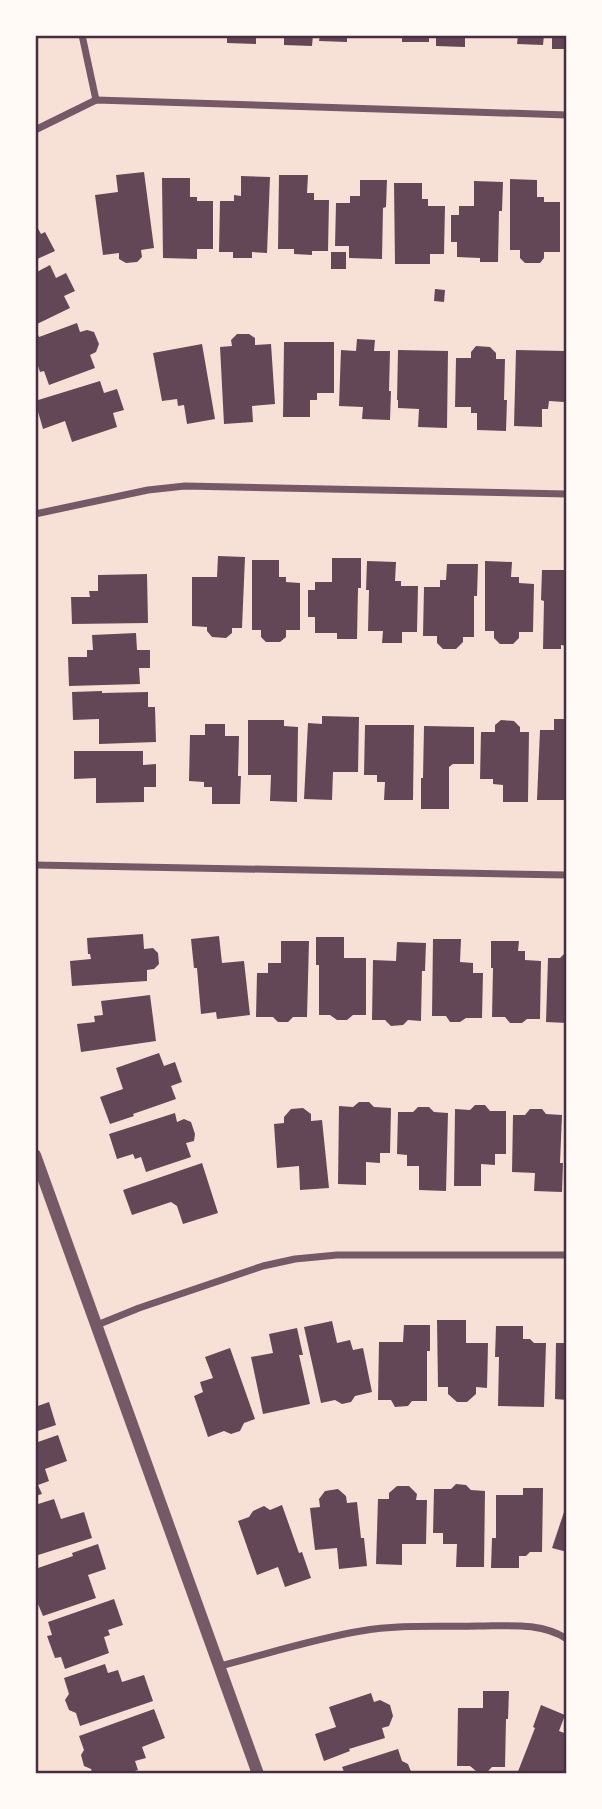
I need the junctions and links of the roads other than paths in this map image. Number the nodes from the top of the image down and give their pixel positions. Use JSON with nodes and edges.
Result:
{"nodes":[{"id":1,"x":82,"y":35,"type":"edge"},
{"id":2,"x":96,"y":100,"type":"junction"},
{"id":3,"x":567,"y":115,"type":"edge"},
{"id":4,"x":35,"y":130,"type":"edge"},
{"id":5,"x":567,"y":494,"type":"edge"},
{"id":6,"x":35,"y":514,"type":"edge"},
{"id":7,"x":35,"y":865,"type":"edge"},
{"id":8,"x":567,"y":875,"type":"edge"},
{"id":9,"x":35,"y":1155,"type":"edge"},
{"id":10,"x":567,"y":1255,"type":"edge"},
{"id":11,"x":97,"y":1325,"type":"junction"},
{"id":12,"x":567,"y":1639,"type":"edge"},
{"id":13,"x":220,"y":1666,"type":"junction"},
{"id":14,"x":258,"y":1774,"type":"edge"}],
"edges":[{"from":1,"to":2,"type":"street"},
{"from":2,"to":3,"type":"street"},
{"from":2,"to":4,"type":"street"},
{"from":5,"to":6,"type":"street"},
{"from":7,"to":8,"type":"street"},
{"from":9,"to":11,"type":"street"},
{"from":10,"to":11,"type":"street"},
{"from":11,"to":13,"type":"street"},
{"from":12,"to":13,"type":"street"},
{"from":13,"to":14,"type":"street"}]}
